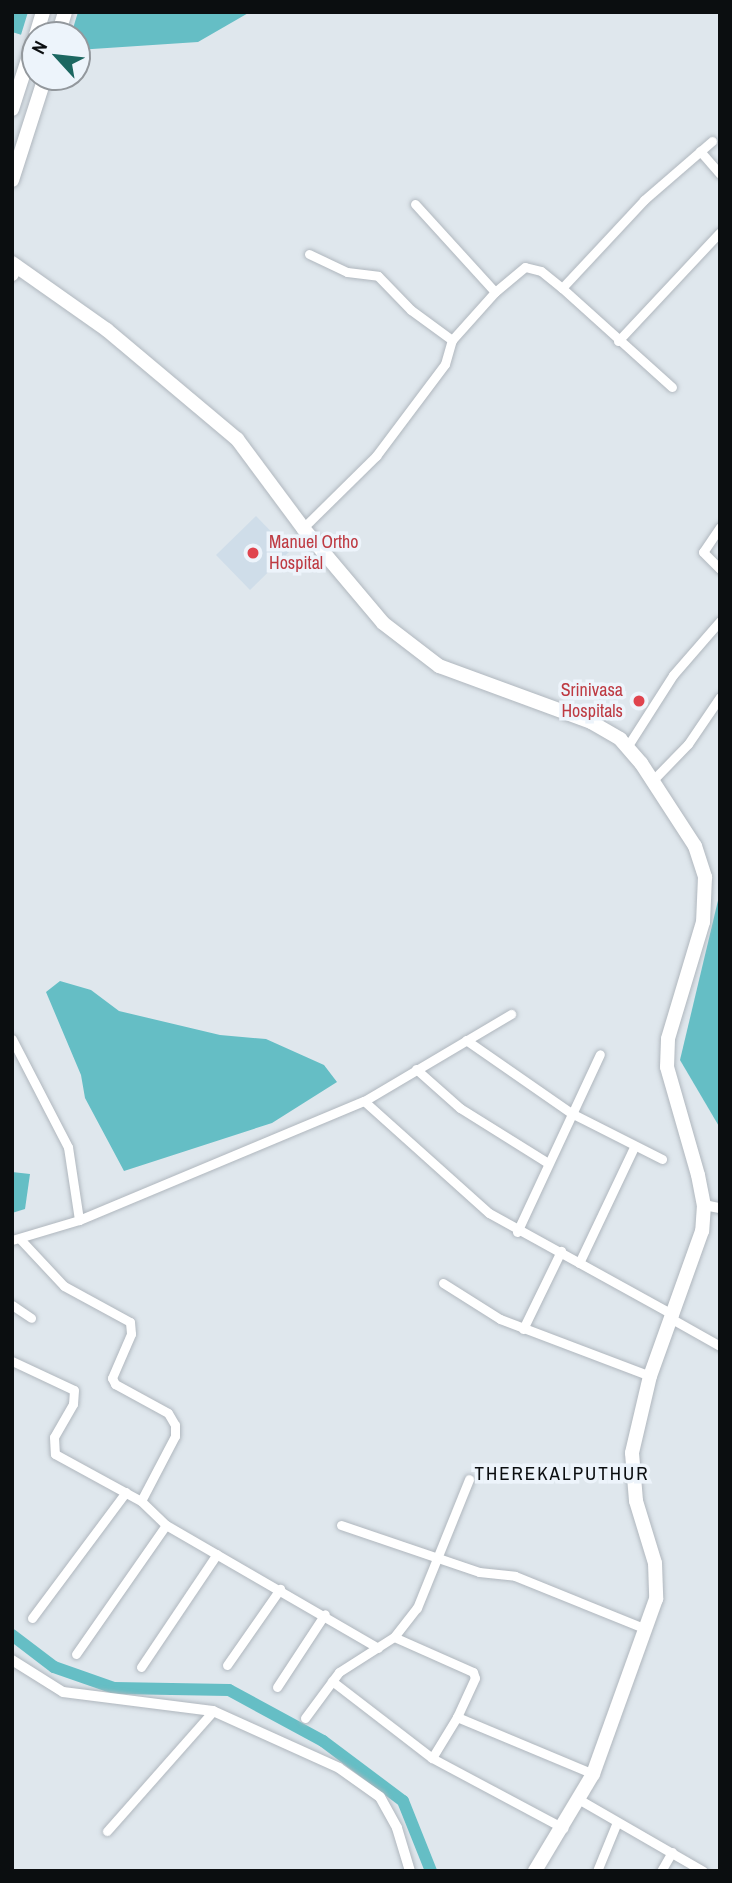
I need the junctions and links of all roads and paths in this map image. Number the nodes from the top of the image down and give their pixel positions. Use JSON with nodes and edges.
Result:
{"nodes":[{"id":1,"x":21,"y":82,"type":"edge"},
{"id":2,"x":41,"y":91,"type":"edge"},
{"id":3,"x":12,"y":110,"type":"edge"},
{"id":4,"x":712,"y":141,"type":"dead end"},
{"id":5,"x":700,"y":151,"type":"junction"},
{"id":6,"x":720,"y":174,"type":"edge"},
{"id":7,"x":12,"y":180,"type":"edge"},
{"id":8,"x":415,"y":204,"type":"dead end"},
{"id":9,"x":720,"y":232,"type":"edge"},
{"id":10,"x":309,"y":254,"type":"dead end"},
{"id":11,"x":13,"y":268,"type":"edge"},
{"id":12,"x":562,"y":288,"type":"junction"},
{"id":13,"x":495,"y":292,"type":"junction"},
{"id":14,"x":452,"y":340,"type":"junction"},
{"id":15,"x":618,"y":341,"type":"junction"},
{"id":16,"x":672,"y":387,"type":"dead end"},
{"id":17,"x":720,"y":527,"type":"edge"},
{"id":18,"x":303,"y":528,"type":"junction"},
{"id":19,"x":720,"y":569,"type":"edge"},
{"id":20,"x":720,"y":621,"type":"edge"},
{"id":21,"x":720,"y":697,"type":"edge"},
{"id":22,"x":627,"y":747,"type":"junction"},
{"id":23,"x":653,"y":780,"type":"junction"},
{"id":24,"x":511,"y":1014,"type":"dead end"},
{"id":25,"x":12,"y":1039,"type":"edge"},
{"id":26,"x":466,"y":1040,"type":"junction"},
{"id":27,"x":600,"y":1054,"type":"dead end"},
{"id":28,"x":416,"y":1069,"type":"junction"},
{"id":29,"x":364,"y":1101,"type":"junction"},
{"id":30,"x":571,"y":1113,"type":"junction"},
{"id":31,"x":634,"y":1147,"type":"junction"},
{"id":32,"x":662,"y":1159,"type":"dead end"},
{"id":33,"x":548,"y":1163,"type":"junction"},
{"id":34,"x":704,"y":1205,"type":"junction"},
{"id":35,"x":720,"y":1208,"type":"edge"},
{"id":36,"x":79,"y":1220,"type":"junction"},
{"id":37,"x":517,"y":1232,"type":"junction"},
{"id":38,"x":16,"y":1239,"type":"edge"},
{"id":39,"x":561,"y":1251,"type":"junction"},
{"id":40,"x":579,"y":1264,"type":"junction"},
{"id":41,"x":443,"y":1283,"type":"dead end"},
{"id":42,"x":12,"y":1305,"type":"edge"},
{"id":43,"x":673,"y":1317,"type":"junction"},
{"id":44,"x":31,"y":1318,"type":"dead end"},
{"id":45,"x":523,"y":1329,"type":"junction"},
{"id":46,"x":720,"y":1346,"type":"edge"},
{"id":47,"x":12,"y":1361,"type":"edge"},
{"id":48,"x":650,"y":1376,"type":"junction"},
{"id":49,"x":470,"y":1479,"type":"dead end"},
{"id":50,"x":126,"y":1492,"type":"junction"},
{"id":51,"x":141,"y":1501,"type":"junction"},
{"id":52,"x":166,"y":1525,"type":"junction"},
{"id":53,"x":341,"y":1525,"type":"dead end"},
{"id":54,"x":217,"y":1554,"type":"junction"},
{"id":55,"x":438,"y":1559,"type":"junction"},
{"id":56,"x":280,"y":1589,"type":"junction"},
{"id":57,"x":325,"y":1614,"type":"junction"},
{"id":58,"x":32,"y":1618,"type":"dead end"},
{"id":59,"x":646,"y":1629,"type":"junction"},
{"id":60,"x":394,"y":1637,"type":"junction"},
{"id":61,"x":378,"y":1648,"type":"junction"},
{"id":62,"x":76,"y":1654,"type":"dead end"},
{"id":63,"x":12,"y":1660,"type":"edge"},
{"id":64,"x":227,"y":1665,"type":"dead end"},
{"id":65,"x":141,"y":1667,"type":"dead end"},
{"id":66,"x":332,"y":1681,"type":"junction"},
{"id":67,"x":276,"y":1688,"type":"dead end"},
{"id":68,"x":213,"y":1711,"type":"junction"},
{"id":69,"x":457,"y":1717,"type":"junction"},
{"id":70,"x":305,"y":1718,"type":"dead end"},
{"id":71,"x":432,"y":1758,"type":"junction"},
{"id":72,"x":593,"y":1774,"type":"junction"},
{"id":73,"x":580,"y":1800,"type":"junction"},
{"id":74,"x":617,"y":1822,"type":"junction"},
{"id":75,"x":564,"y":1828,"type":"junction"},
{"id":76,"x":107,"y":1831,"type":"dead end"},
{"id":77,"x":672,"y":1852,"type":"junction"},
{"id":78,"x":409,"y":1870,"type":"edge"},
{"id":79,"x":535,"y":1871,"type":"edge"},
{"id":80,"x":597,"y":1871,"type":"edge"},
{"id":81,"x":661,"y":1871,"type":"edge"},
{"id":82,"x":703,"y":1871,"type":"edge"}],
"edges":[{"from":1,"to":3,"type":"main road"},
{"from":2,"to":7,"type":"main road"},
{"from":4,"to":5,"type":"street"},
{"from":5,"to":6,"type":"street"},
{"from":5,"to":12,"type":"street"},
{"from":8,"to":13,"type":"street"},
{"from":9,"to":15,"type":"street"},
{"from":10,"to":14,"type":"street"},
{"from":11,"to":18,"type":"main road"},
{"from":12,"to":13,"type":"street"},
{"from":12,"to":15,"type":"street"},
{"from":13,"to":14,"type":"street"},
{"from":14,"to":18,"type":"street"},
{"from":15,"to":16,"type":"street"},
{"from":17,"to":19,"type":"street"},
{"from":18,"to":22,"type":"main road"},
{"from":20,"to":22,"type":"street"},
{"from":21,"to":23,"type":"street"},
{"from":22,"to":23,"type":"main road"},
{"from":23,"to":34,"type":"main road"},
{"from":24,"to":26,"type":"street"},
{"from":25,"to":36,"type":"street"},
{"from":26,"to":28,"type":"street"},
{"from":26,"to":30,"type":"street"},
{"from":27,"to":30,"type":"street"},
{"from":28,"to":29,"type":"street"},
{"from":28,"to":33,"type":"street"},
{"from":29,"to":36,"type":"street"},
{"from":29,"to":37,"type":"street"},
{"from":30,"to":31,"type":"street"},
{"from":30,"to":33,"type":"street"},
{"from":31,"to":32,"type":"street"},
{"from":31,"to":40,"type":"street"},
{"from":33,"to":37,"type":"street"},
{"from":34,"to":35,"type":"street"},
{"from":34,"to":43,"type":"main road"},
{"from":36,"to":38,"type":"street"},
{"from":37,"to":39,"type":"street"},
{"from":38,"to":51,"type":"street"},
{"from":39,"to":40,"type":"street"},
{"from":39,"to":45,"type":"street"},
{"from":40,"to":43,"type":"street"},
{"from":41,"to":45,"type":"street"},
{"from":42,"to":44,"type":"street"},
{"from":43,"to":46,"type":"street"},
{"from":43,"to":48,"type":"main road"},
{"from":45,"to":48,"type":"street"},
{"from":47,"to":50,"type":"street"},
{"from":48,"to":59,"type":"main road"},
{"from":49,"to":55,"type":"street"},
{"from":50,"to":51,"type":"street"},
{"from":50,"to":58,"type":"street"},
{"from":51,"to":52,"type":"street"},
{"from":52,"to":54,"type":"street"},
{"from":52,"to":62,"type":"street"},
{"from":53,"to":55,"type":"street"},
{"from":54,"to":56,"type":"street"},
{"from":54,"to":65,"type":"street"},
{"from":55,"to":59,"type":"street"},
{"from":55,"to":60,"type":"street"},
{"from":56,"to":57,"type":"street"},
{"from":56,"to":64,"type":"street"},
{"from":57,"to":61,"type":"street"},
{"from":57,"to":67,"type":"street"},
{"from":59,"to":72,"type":"main road"},
{"from":60,"to":61,"type":"street"},
{"from":60,"to":69,"type":"street"},
{"from":61,"to":66,"type":"street"},
{"from":63,"to":68,"type":"street"},
{"from":66,"to":70,"type":"street"},
{"from":66,"to":71,"type":"street"},
{"from":68,"to":76,"type":"street"},
{"from":68,"to":78,"type":"street"},
{"from":69,"to":71,"type":"street"},
{"from":69,"to":72,"type":"street"},
{"from":71,"to":75,"type":"street"},
{"from":72,"to":73,"type":"main road"},
{"from":73,"to":74,"type":"street"},
{"from":73,"to":75,"type":"main road"},
{"from":74,"to":77,"type":"street"},
{"from":74,"to":80,"type":"street"},
{"from":75,"to":79,"type":"main road"},
{"from":77,"to":81,"type":"street"},
{"from":77,"to":82,"type":"street"}]}
